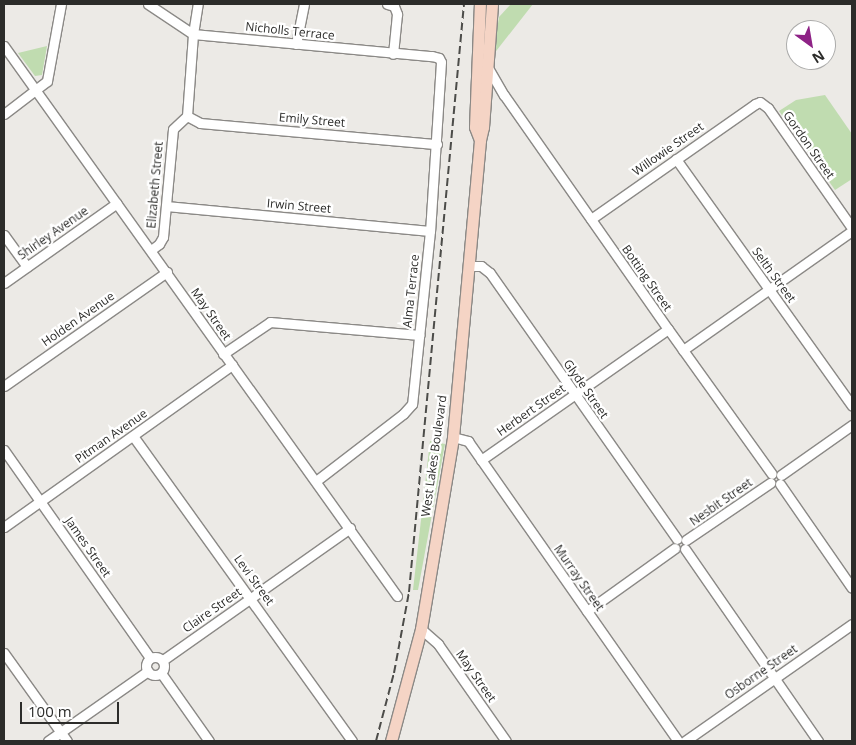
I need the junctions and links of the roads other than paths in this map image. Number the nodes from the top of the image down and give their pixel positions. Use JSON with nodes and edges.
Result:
{"nodes":[{"id":1,"x":61,"y":4,"type":"edge"},
{"id":2,"x":148,"y":4,"type":"edge"},
{"id":3,"x":198,"y":4,"type":"edge"},
{"id":4,"x":304,"y":4,"type":"edge"},
{"id":5,"x":387,"y":4,"type":"edge"},
{"id":6,"x":480,"y":4,"type":"edge"},
{"id":7,"x":492,"y":4,"type":"edge"},
{"id":8,"x":193,"y":34,"type":"junction"},
{"id":9,"x":296,"y":44,"type":"junction"},
{"id":10,"x":4,"y":46,"type":"edge"},
{"id":11,"x":393,"y":54,"type":"junction"},
{"id":12,"x":439,"y":58,"type":"joint"},
{"id":13,"x":487,"y":66,"type":"junction"},
{"id":14,"x":37,"y":91,"type":"junction"},
{"id":15,"x":504,"y":95,"type":"junction"},
{"id":16,"x":760,"y":102,"type":"joint"},
{"id":17,"x":484,"y":103,"type":"junction"},
{"id":18,"x":4,"y":114,"type":"edge"},
{"id":19,"x":187,"y":116,"type":"junction"},
{"id":20,"x":480,"y":140,"type":"junction"},
{"id":21,"x":437,"y":144,"type":"junction"},
{"id":22,"x":676,"y":159,"type":"junction"},
{"id":23,"x":117,"y":203,"type":"junction"},
{"id":24,"x":166,"y":206,"type":"junction"},
{"id":25,"x":591,"y":219,"type":"junction"},
{"id":26,"x":852,"y":229,"type":"edge"},
{"id":27,"x":430,"y":231,"type":"junction"},
{"id":28,"x":4,"y":234,"type":"edge"},
{"id":29,"x":151,"y":250,"type":"junction"},
{"id":30,"x":468,"y":266,"type":"junction"},
{"id":31,"x":27,"y":267,"type":"junction"},
{"id":32,"x":166,"y":272,"type":"junction"},
{"id":33,"x":4,"y":283,"type":"edge"},
{"id":34,"x":769,"y":289,"type":"junction"},
{"id":35,"x":668,"y":329,"type":"junction"},
{"id":36,"x":419,"y":335,"type":"junction"},
{"id":37,"x":683,"y":350,"type":"junction"},
{"id":38,"x":224,"y":354,"type":"junction"},
{"id":39,"x":232,"y":365,"type":"junction"},
{"id":40,"x":4,"y":386,"type":"edge"},
{"id":41,"x":575,"y":394,"type":"junction"},
{"id":42,"x":852,"y":406,"type":"edge"},
{"id":43,"x":852,"y":425,"type":"edge"},
{"id":44,"x":133,"y":436,"type":"junction"},
{"id":45,"x":453,"y":437,"type":"junction"},
{"id":46,"x":4,"y":450,"type":"edge"},
{"id":47,"x":481,"y":460,"type":"junction"},
{"id":48,"x":776,"y":479,"type":"junction"},
{"id":49,"x":316,"y":480,"type":"junction"},
{"id":50,"x":40,"y":501,"type":"junction"},
{"id":51,"x":4,"y":527,"type":"edge"},
{"id":52,"x":350,"y":528,"type":"junction"},
{"id":53,"x":680,"y":544,"type":"junction"},
{"id":54,"x":852,"y":588,"type":"edge"},
{"id":55,"x":397,"y":596,"type":"dead end"},
{"id":56,"x":251,"y":597,"type":"junction"},
{"id":57,"x":587,"y":611,"type":"junction"},
{"id":58,"x":852,"y":624,"type":"edge"},
{"id":59,"x":420,"y":629,"type":"junction"},
{"id":60,"x":4,"y":653,"type":"edge"},
{"id":61,"x":150,"y":658,"type":"junction"},
{"id":62,"x":162,"y":660,"type":"junction"},
{"id":63,"x":148,"y":671,"type":"junction"},
{"id":64,"x":161,"y":673,"type":"junction"},
{"id":65,"x":774,"y":678,"type":"junction"},
{"id":66,"x":61,"y":732,"type":"junction"},
{"id":67,"x":48,"y":741,"type":"edge"},
{"id":68,"x":67,"y":741,"type":"edge"},
{"id":69,"x":209,"y":741,"type":"edge"},
{"id":70,"x":352,"y":741,"type":"edge"},
{"id":71,"x":391,"y":741,"type":"edge"},
{"id":72,"x":506,"y":741,"type":"edge"},
{"id":73,"x":678,"y":741,"type":"edge"},
{"id":74,"x":685,"y":741,"type":"edge"},
{"id":75,"x":818,"y":741,"type":"edge"}],
"edges":[{"from":1,"to":14,"type":"street"},
{"from":2,"to":8,"type":"street","name":"Nicholls Terrace"},
{"from":3,"to":8,"type":"street"},
{"from":4,"to":9,"type":"street"},
{"from":5,"to":11,"type":"street"},
{"from":6,"to":20,"type":"main road","name":"West Lakes Boulevard"},
{"from":7,"to":13,"type":"main road","name":"West Lakes Boulevard"},
{"from":8,"to":9,"type":"street","name":"Nicholls Terrace"},
{"from":8,"to":19,"type":"street"},
{"from":9,"to":11,"type":"street","name":"Nicholls Terrace"},
{"from":10,"to":14,"type":"street","name":"May Street"},
{"from":11,"to":12,"type":"street","name":"Nicholls Terrace"},
{"from":12,"to":21,"type":"street","name":"Alma Terrace"},
{"from":13,"to":15,"type":"street","name":"Botting Street"},
{"from":13,"to":17,"type":"main road","name":"West Lakes Boulevard"},
{"from":14,"to":18,"type":"street"},
{"from":14,"to":23,"type":"street","name":"May Street"},
{"from":15,"to":17,"type":"street"},
{"from":15,"to":25,"type":"street","name":"Botting Street"},
{"from":16,"to":22,"type":"street","name":"Willowie Street"},
{"from":16,"to":26,"type":"street","name":"Gordon Street"},
{"from":17,"to":20,"type":"main road","name":"West Lakes Boulevard"},
{"from":19,"to":21,"type":"street","name":"Emily Street"},
{"from":19,"to":24,"type":"street","name":"Elizabeth Street"},
{"from":20,"to":30,"type":"main road","name":"West Lakes Boulevard"},
{"from":21,"to":27,"type":"street","name":"Alma Terrace"},
{"from":22,"to":25,"type":"street","name":"Willowie Street"},
{"from":22,"to":34,"type":"street","name":"Selth Street"},
{"from":23,"to":29,"type":"street","name":"May Street"},
{"from":23,"to":31,"type":"street","name":"Shirley Avenue"},
{"from":24,"to":27,"type":"street","name":"Irwin Street"},
{"from":24,"to":29,"type":"street","name":"Elizabeth Street"},
{"from":25,"to":35,"type":"street","name":"Botting Street"},
{"from":26,"to":34,"type":"street"},
{"from":27,"to":36,"type":"street","name":"Alma Terrace"},
{"from":28,"to":31,"type":"street"},
{"from":29,"to":32,"type":"street","name":"May Street"},
{"from":30,"to":41,"type":"street","name":"Glyde Street"},
{"from":30,"to":45,"type":"main road","name":"West Lakes Boulevard"},
{"from":31,"to":33,"type":"street","name":"Shirley Avenue"},
{"from":32,"to":38,"type":"street","name":"May Street"},
{"from":32,"to":40,"type":"street","name":"Holden Avenue"},
{"from":34,"to":37,"type":"street"},
{"from":34,"to":42,"type":"street","name":"Selth Street"},
{"from":35,"to":37,"type":"street","name":"Botting Street"},
{"from":35,"to":41,"type":"street","name":"Herbert Street"},
{"from":36,"to":38,"type":"street"},
{"from":36,"to":49,"type":"street","name":"Alma Terrace"},
{"from":37,"to":48,"type":"street","name":"Botting Street"},
{"from":38,"to":39,"type":"street","name":"May Street"},
{"from":39,"to":44,"type":"street","name":"Pitman Avenue"},
{"from":39,"to":49,"type":"street","name":"May Street"},
{"from":41,"to":47,"type":"street","name":"Herbert Street"},
{"from":41,"to":53,"type":"street","name":"Glyde Street"},
{"from":43,"to":48,"type":"street","name":"Nesbit Street"},
{"from":44,"to":50,"type":"street","name":"Pitman Avenue"},
{"from":44,"to":56,"type":"street","name":"Levi Street"},
{"from":45,"to":47,"type":"street","name":"Murray Street"},
{"from":45,"to":59,"type":"main road","name":"West Lakes Boulevard"},
{"from":46,"to":50,"type":"street","name":"James Street"},
{"from":47,"to":57,"type":"street","name":"Murray Street"},
{"from":48,"to":53,"type":"street","name":"Nesbit Street"},
{"from":48,"to":54,"type":"street","name":"Botting Street"},
{"from":49,"to":52,"type":"street","name":"May Street"},
{"from":50,"to":51,"type":"street","name":"Pitman Avenue"},
{"from":50,"to":61,"type":"street","name":"James Street"},
{"from":52,"to":55,"type":"street","name":"May Street"},
{"from":52,"to":56,"type":"street","name":"Claire Street"},
{"from":53,"to":57,"type":"street","name":"Nesbit Street"},
{"from":53,"to":65,"type":"street","name":"Glyde Street"},
{"from":56,"to":62,"type":"street","name":"Claire Street"},
{"from":56,"to":70,"type":"street","name":"Levi Street"},
{"from":57,"to":73,"type":"street","name":"Murray Street"},
{"from":58,"to":65,"type":"street","name":"Osborne Street"},
{"from":59,"to":71,"type":"main road","name":"West Lakes Boulevard"},
{"from":59,"to":72,"type":"street","name":"May Street"},
{"from":60,"to":66,"type":"street"},
{"from":61,"to":62,"type":"street"},
{"from":61,"to":63,"type":"street"},
{"from":62,"to":64,"type":"street"},
{"from":63,"to":64,"type":"street"},
{"from":63,"to":66,"type":"street"},
{"from":64,"to":69,"type":"street"},
{"from":65,"to":74,"type":"street","name":"Osborne Street"},
{"from":65,"to":75,"type":"street","name":"Glyde Street"},
{"from":66,"to":67,"type":"street"},
{"from":66,"to":68,"type":"street"}]}
